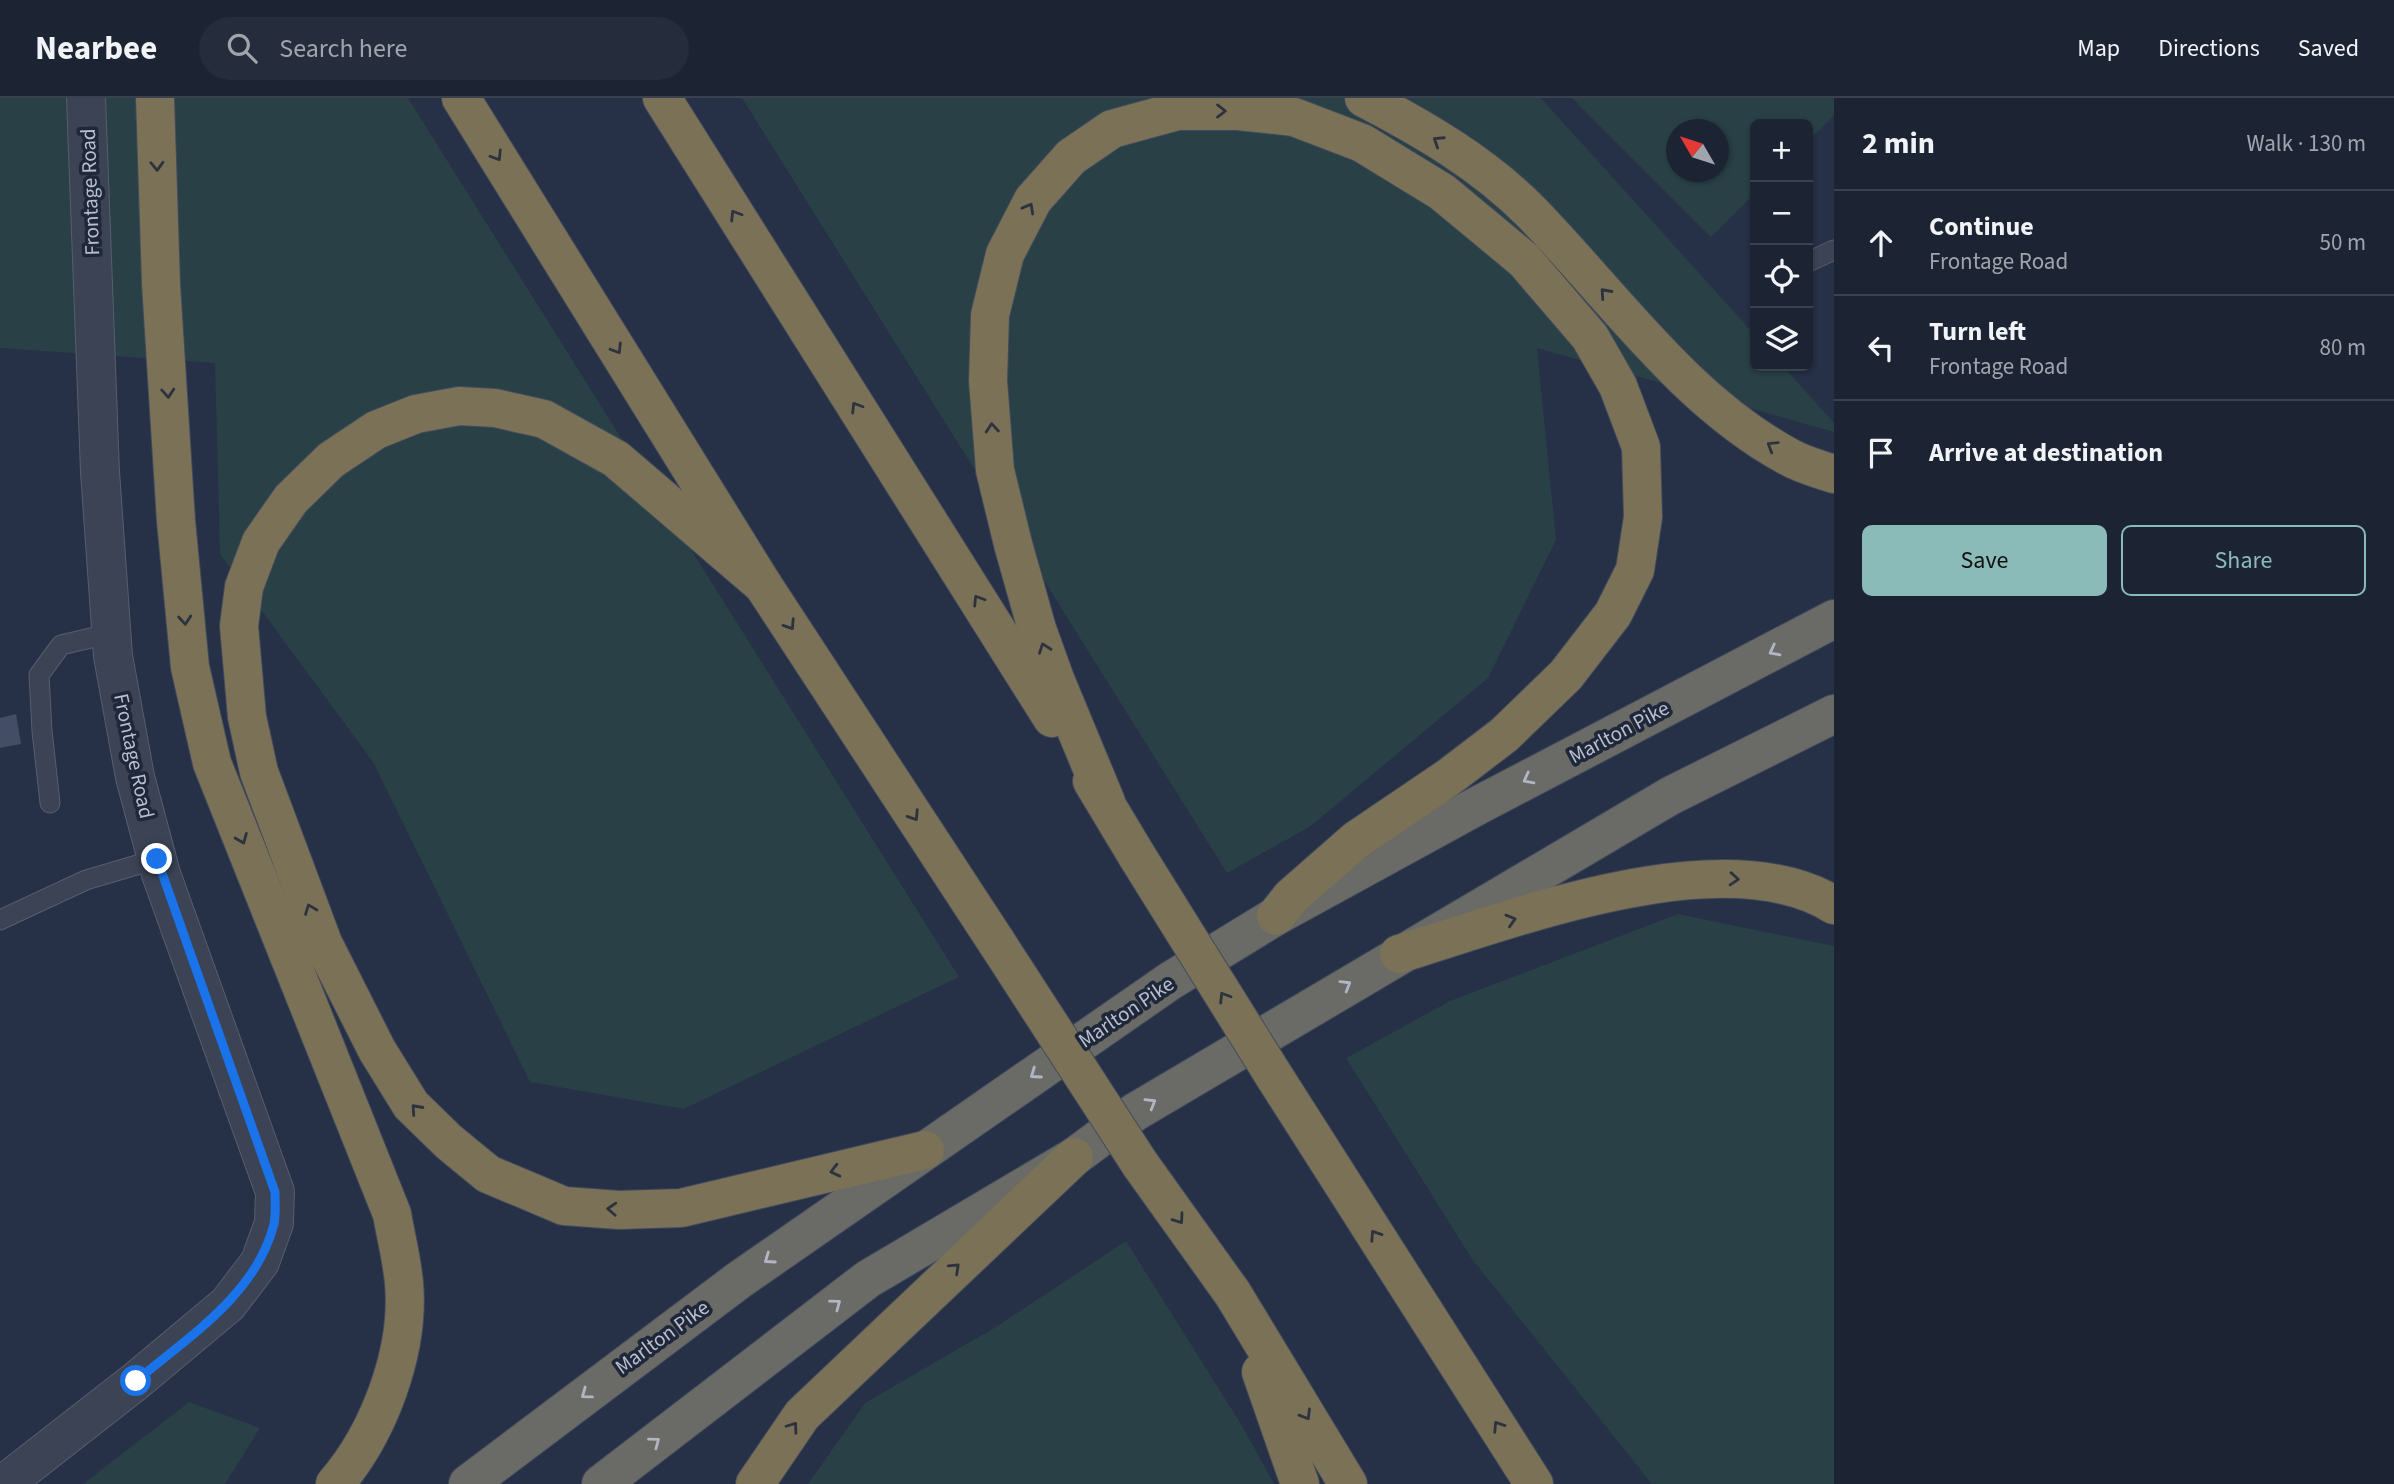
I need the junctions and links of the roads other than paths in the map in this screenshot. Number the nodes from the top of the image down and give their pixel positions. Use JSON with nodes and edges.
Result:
{"nodes":[{"id":1,"x":86,"y":98,"type":"edge"},
{"id":2,"x":155,"y":98,"type":"edge"},
{"id":3,"x":461,"y":98,"type":"edge"},
{"id":4,"x":662,"y":98,"type":"edge"},
{"id":5,"x":1364,"y":98,"type":"edge"},
{"id":6,"x":1834,"y":250,"type":"edge"},
{"id":7,"x":1813,"y":260,"type":"edge"},
{"id":8,"x":1834,"y":474,"type":"edge"},
{"id":9,"x":763,"y":584,"type":"junction"},
{"id":10,"x":1834,"y":619,"type":"edge"},
{"id":11,"x":112,"y":633,"type":"junction"},
{"id":12,"x":1834,"y":714,"type":"edge"},
{"id":13,"x":50,"y":803,"type":"dead end"},
{"id":14,"x":1106,"y":803,"type":"junction"},
{"id":15,"x":157,"y":859,"type":"junction"},
{"id":16,"x":1834,"y":905,"type":"edge"},
{"id":17,"x":1276,"y":916,"type":"junction"},
{"id":18,"x":0,"y":920,"type":"edge"},
{"id":19,"x":1399,"y":954,"type":"junction"},
{"id":20,"x":925,"y":1150,"type":"junction"},
{"id":21,"x":1074,"y":1157,"type":"junction"},
{"id":22,"x":1233,"y":1294,"type":"junction"},
{"id":23,"x":1535,"y":1480,"type":"edge"},
{"id":24,"x":4,"y":1484,"type":"edge"},
{"id":25,"x":335,"y":1484,"type":"edge"},
{"id":26,"x":468,"y":1484,"type":"edge"},
{"id":27,"x":601,"y":1484,"type":"edge"},
{"id":28,"x":755,"y":1484,"type":"edge"},
{"id":29,"x":1300,"y":1484,"type":"edge"},
{"id":30,"x":1348,"y":1484,"type":"edge"}],
"edges":[{"from":1,"to":11,"type":"street","name":"Frontage Road"},
{"from":2,"to":25,"type":"highway","one_way":true},
{"from":3,"to":9,"type":"highway","one_way":true},
{"from":14,"to":4,"type":"highway","one_way":true},
{"from":8,"to":5,"type":"highway","one_way":true},
{"from":6,"to":7,"type":"lane"},
{"from":20,"to":9,"type":"highway","one_way":true},
{"from":9,"to":22,"type":"highway","one_way":true,"bridge":true},
{"from":10,"to":17,"type":"highway","name":"Marlton Pike","one_way":true},
{"from":11,"to":13,"type":"lane"},
{"from":11,"to":15,"type":"street","name":"Frontage Road"},
{"from":12,"to":19,"type":"highway"},
{"from":14,"to":17,"type":"highway","one_way":true},
{"from":23,"to":14,"type":"highway","one_way":true,"bridge":true},
{"from":15,"to":18,"type":"lane"},
{"from":15,"to":24,"type":"street","name":"Frontage Road"},
{"from":19,"to":16,"type":"highway","one_way":true},
{"from":17,"to":20,"type":"highway","name":"Marlton Pike","one_way":true},
{"from":21,"to":19,"type":"highway","one_way":true},
{"from":20,"to":26,"type":"highway","name":"Marlton Pike","one_way":true},
{"from":27,"to":21,"type":"highway","one_way":true},
{"from":28,"to":21,"type":"highway","one_way":true},
{"from":22,"to":29,"type":"highway"},
{"from":22,"to":30,"type":"highway","one_way":true}]}
